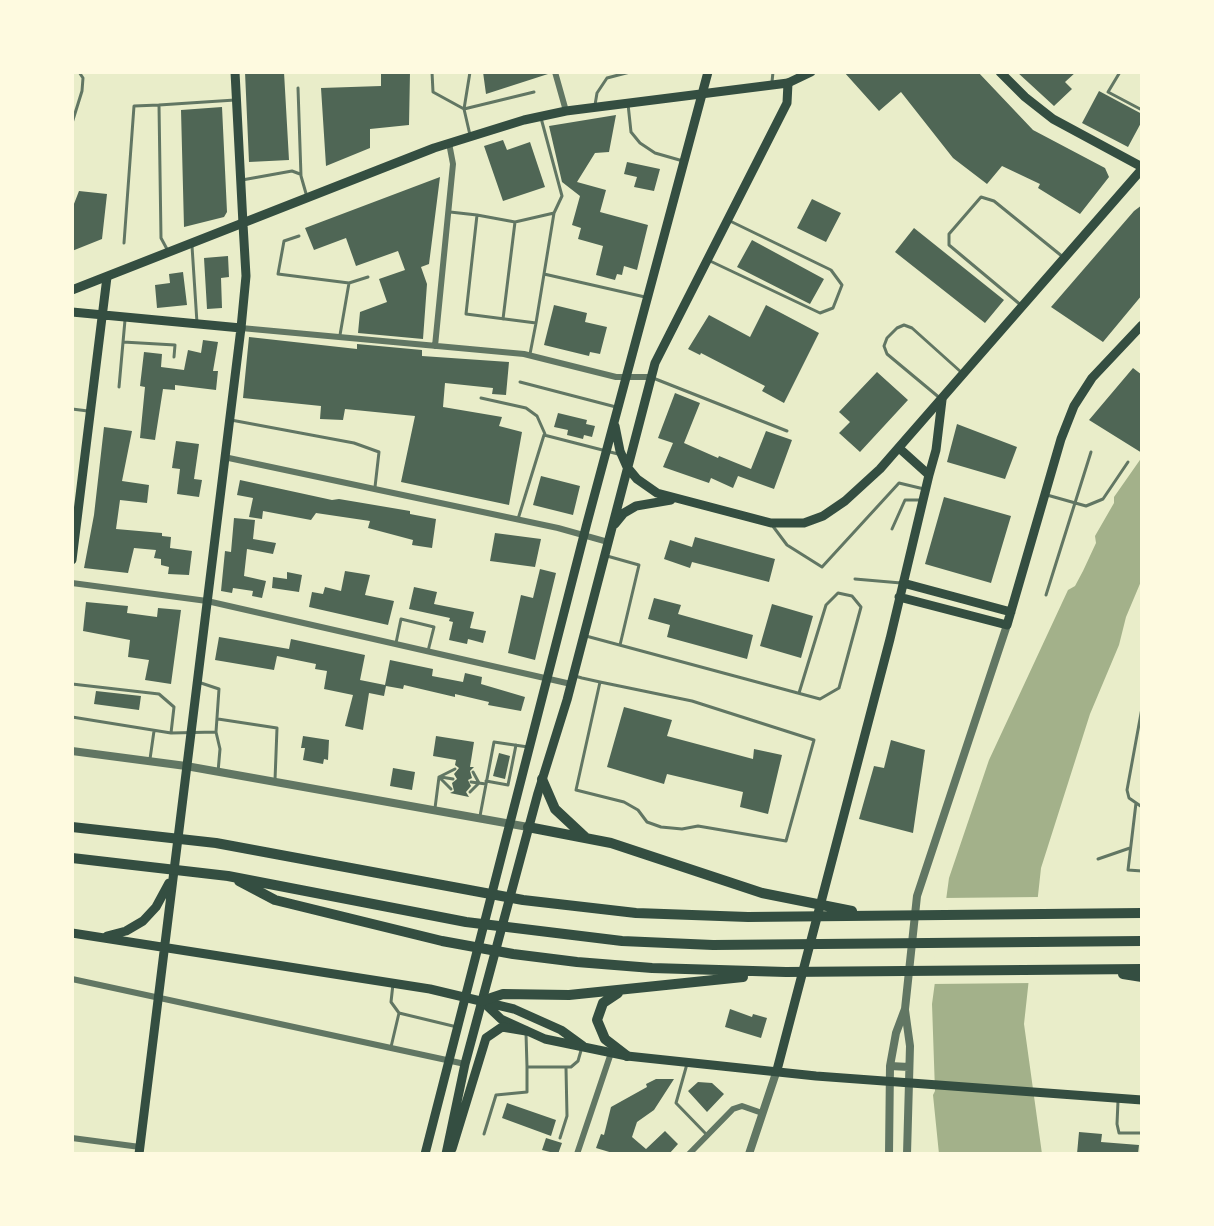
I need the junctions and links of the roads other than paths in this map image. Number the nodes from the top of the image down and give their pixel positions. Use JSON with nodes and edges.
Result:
{"nodes":[{"id":1,"x":79,"y":72,"type":"edge"},
{"id":2,"x":235,"y":72,"type":"edge"},
{"id":3,"x":432,"y":72,"type":"edge"},
{"id":4,"x":470,"y":72,"type":"edge"},
{"id":5,"x":555,"y":72,"type":"edge"},
{"id":6,"x":630,"y":72,"type":"edge"},
{"id":7,"x":708,"y":72,"type":"edge"},
{"id":8,"x":773,"y":72,"type":"edge"},
{"id":9,"x":811,"y":72,"type":"edge"},
{"id":10,"x":1000,"y":72,"type":"edge"},
{"id":11,"x":1120,"y":72,"type":"edge"},
{"id":12,"x":788,"y":83,"type":"junction"},
{"id":13,"x":772,"y":85,"type":"junction"},
{"id":14,"x":298,"y":88,"type":"dead end"},
{"id":15,"x":534,"y":92,"type":"dead end"},
{"id":16,"x":702,"y":95,"type":"junction"},
{"id":17,"x":236,"y":100,"type":"junction"},
{"id":18,"x":628,"y":103,"type":"junction"},
{"id":19,"x":159,"y":105,"type":"junction"},
{"id":20,"x":595,"y":107,"type":"junction"},
{"id":21,"x":464,"y":109,"type":"junction"},
{"id":22,"x":1142,"y":110,"type":"edge"},
{"id":23,"x":566,"y":111,"type":"junction"},
{"id":24,"x":540,"y":116,"type":"junction"},
{"id":25,"x":72,"y":123,"type":"edge"},
{"id":26,"x":471,"y":137,"type":"junction"},
{"id":27,"x":449,"y":143,"type":"junction"},
{"id":28,"x":684,"y":162,"type":"junction"},
{"id":29,"x":1142,"y":168,"type":"edge"},
{"id":30,"x":301,"y":176,"type":"junction"},
{"id":31,"x":240,"y":180,"type":"junction"},
{"id":32,"x":308,"y":198,"type":"junction"},
{"id":33,"x":448,"y":212,"type":"junction"},
{"id":34,"x":554,"y":213,"type":"junction"},
{"id":35,"x":477,"y":215,"type":"junction"},
{"id":36,"x":727,"y":220,"type":"junction"},
{"id":37,"x":515,"y":222,"type":"junction"},
{"id":38,"x":243,"y":224,"type":"junction"},
{"id":39,"x":299,"y":236,"type":"dead end"},
{"id":40,"x":124,"y":243,"type":"dead end"},
{"id":41,"x":191,"y":244,"type":"junction"},
{"id":42,"x":168,"y":253,"type":"junction"},
{"id":43,"x":1065,"y":258,"type":"junction"},
{"id":44,"x":706,"y":259,"type":"junction"},
{"id":45,"x":544,"y":274,"type":"junction"},
{"id":46,"x":107,"y":277,"type":"junction"},
{"id":47,"x":368,"y":277,"type":"dead end"},
{"id":48,"x":350,"y":283,"type":"junction"},
{"id":49,"x":72,"y":290,"type":"edge"},
{"id":50,"x":648,"y":298,"type":"junction"},
{"id":51,"x":1023,"y":306,"type":"junction"},
{"id":52,"x":72,"y":312,"type":"edge"},
{"id":53,"x":103,"y":315,"type":"junction"},
{"id":54,"x":125,"y":317,"type":"junction"},
{"id":55,"x":503,"y":319,"type":"junction"},
{"id":56,"x":197,"y":323,"type":"junction"},
{"id":57,"x":536,"y":323,"type":"junction"},
{"id":58,"x":241,"y":328,"type":"junction"},
{"id":59,"x":1140,"y":331,"type":"edge"},
{"id":60,"x":340,"y":337,"type":"junction"},
{"id":61,"x":123,"y":342,"type":"junction"},
{"id":62,"x":435,"y":346,"type":"junction"},
{"id":63,"x":530,"y":356,"type":"junction"},
{"id":64,"x":174,"y":357,"type":"dead end"},
{"id":65,"x":964,"y":375,"type":"junction"},
{"id":66,"x":651,"y":377,"type":"junction"},
{"id":67,"x":626,"y":378,"type":"junction"},
{"id":68,"x":520,"y":382,"type":"dead end"},
{"id":69,"x":119,"y":387,"type":"dead end"},
{"id":70,"x":481,"y":398,"type":"dead end"},
{"id":71,"x":942,"y":400,"type":"junction"},
{"id":72,"x":618,"y":407,"type":"junction"},
{"id":73,"x":72,"y":409,"type":"edge"},
{"id":74,"x":90,"y":411,"type":"junction"},
{"id":75,"x":229,"y":420,"type":"junction"},
{"id":76,"x":615,"y":421,"type":"junction"},
{"id":77,"x":787,"y":431,"type":"dead end"},
{"id":78,"x":545,"y":434,"type":"junction"},
{"id":79,"x":899,"y":448,"type":"junction"},
{"id":80,"x":606,"y":451,"type":"junction"},
{"id":81,"x":1091,"y":452,"type":"dead end"},
{"id":82,"x":224,"y":457,"type":"junction"},
{"id":83,"x":626,"y":460,"type":"junction"},
{"id":84,"x":1128,"y":462,"type":"dead end"},
{"id":85,"x":929,"y":475,"type":"junction"},
{"id":86,"x":375,"y":489,"type":"junction"},
{"id":87,"x":925,"y":489,"type":"junction"},
{"id":88,"x":1045,"y":495,"type":"junction"},
{"id":89,"x":675,"y":500,"type":"junction"},
{"id":90,"x":922,"y":500,"type":"junction"},
{"id":91,"x":1076,"y":503,"type":"junction"},
{"id":92,"x":518,"y":519,"type":"junction"},
{"id":93,"x":771,"y":523,"type":"junction"},
{"id":94,"x":892,"y":529,"type":"dead end"},
{"id":95,"x":611,"y":532,"type":"junction"},
{"id":96,"x":585,"y":535,"type":"junction"},
{"id":97,"x":608,"y":542,"type":"junction"},
{"id":98,"x":605,"y":555,"type":"junction"},
{"id":99,"x":72,"y":560,"type":"edge"},
{"id":100,"x":855,"y":579,"type":"dead end"},
{"id":101,"x":72,"y":583,"type":"edge"},
{"id":102,"x":903,"y":583,"type":"junction"},
{"id":103,"x":1046,"y":595,"type":"dead end"},
{"id":104,"x":899,"y":597,"type":"junction"},
{"id":105,"x":207,"y":601,"type":"junction"},
{"id":106,"x":1011,"y":612,"type":"junction"},
{"id":107,"x":1007,"y":625,"type":"junction"},
{"id":108,"x":584,"y":636,"type":"junction"},
{"id":109,"x":396,"y":643,"type":"junction"},
{"id":110,"x":620,"y":645,"type":"junction"},
{"id":111,"x":428,"y":651,"type":"junction"},
{"id":112,"x":547,"y":678,"type":"junction"},
{"id":113,"x":572,"y":680,"type":"junction"},
{"id":114,"x":196,"y":681,"type":"junction"},
{"id":115,"x":600,"y":682,"type":"junction"},
{"id":116,"x":72,"y":684,"type":"edge"},
{"id":117,"x":799,"y":693,"type":"junction"},
{"id":118,"x":1142,"y":708,"type":"edge"},
{"id":119,"x":72,"y":717,"type":"edge"},
{"id":120,"x":218,"y":719,"type":"junction"},
{"id":121,"x":154,"y":731,"type":"junction"},
{"id":122,"x":216,"y":732,"type":"junction"},
{"id":123,"x":171,"y":733,"type":"junction"},
{"id":124,"x":190,"y":733,"type":"junction"},
{"id":125,"x":516,"y":745,"type":"junction"},
{"id":126,"x":529,"y":748,"type":"junction"},
{"id":127,"x":72,"y":751,"type":"edge"},
{"id":128,"x":150,"y":761,"type":"junction"},
{"id":129,"x":186,"y":766,"type":"junction"},
{"id":130,"x":455,"y":769,"type":"dead end"},
{"id":131,"x":218,"y":772,"type":"junction"},
{"id":132,"x":473,"y":772,"type":"dead end"},
{"id":133,"x":439,"y":777,"type":"junction"},
{"id":134,"x":542,"y":778,"type":"junction"},
{"id":135,"x":453,"y":779,"type":"dead end"},
{"id":136,"x":275,"y":782,"type":"junction"},
{"id":137,"x":471,"y":782,"type":"dead end"},
{"id":138,"x":479,"y":783,"type":"junction"},
{"id":139,"x":486,"y":783,"type":"junction"},
{"id":140,"x":451,"y":789,"type":"dead end"},
{"id":141,"x":470,"y":792,"type":"dead end"},
{"id":142,"x":1136,"y":803,"type":"junction"},
{"id":143,"x":1142,"y":807,"type":"edge"},
{"id":144,"x":435,"y":810,"type":"junction"},
{"id":145,"x":479,"y":818,"type":"junction"},
{"id":146,"x":511,"y":824,"type":"junction"},
{"id":147,"x":72,"y":827,"type":"edge"},
{"id":148,"x":528,"y":827,"type":"junction"},
{"id":149,"x":585,"y":837,"type":"junction"},
{"id":150,"x":1130,"y":848,"type":"junction"},
{"id":151,"x":72,"y":858,"type":"edge"},
{"id":152,"x":1098,"y":859,"type":"dead end"},
{"id":153,"x":1142,"y":871,"type":"edge"},
{"id":154,"x":172,"y":875,"type":"junction"},
{"id":155,"x":228,"y":876,"type":"junction"},
{"id":156,"x":836,"y":912,"type":"junction"},
{"id":157,"x":1142,"y":913,"type":"edge"},
{"id":158,"x":72,"y":926,"type":"edge"},
{"id":159,"x":72,"y":933,"type":"edge"},
{"id":160,"x":95,"y":937,"type":"junction"},
{"id":161,"x":1142,"y":941,"type":"edge"},
{"id":162,"x":164,"y":947,"type":"junction"},
{"id":163,"x":1081,"y":969,"type":"junction"},
{"id":164,"x":1142,"y":969,"type":"edge"},
{"id":165,"x":786,"y":972,"type":"junction"},
{"id":166,"x":1142,"y":977,"type":"edge"},
{"id":167,"x":72,"y":979,"type":"edge"},
{"id":168,"x":393,"y":982,"type":"junction"},
{"id":169,"x":630,"y":990,"type":"junction"},
{"id":170,"x":158,"y":998,"type":"junction"},
{"id":171,"x":466,"y":998,"type":"junction"},
{"id":172,"x":482,"y":1001,"type":"junction"},
{"id":173,"x":905,"y":1009,"type":"junction"},
{"id":174,"x":399,"y":1013,"type":"junction"},
{"id":175,"x":458,"y":1028,"type":"junction"},
{"id":176,"x":526,"y":1031,"type":"junction"},
{"id":177,"x":583,"y":1046,"type":"junction"},
{"id":178,"x":391,"y":1047,"type":"junction"},
{"id":179,"x":611,"y":1053,"type":"junction"},
{"id":180,"x":627,"y":1056,"type":"junction"},
{"id":181,"x":449,"y":1060,"type":"junction"},
{"id":182,"x":688,"y":1063,"type":"junction"},
{"id":183,"x":465,"y":1064,"type":"junction"},
{"id":184,"x":890,"y":1066,"type":"junction"},
{"id":185,"x":527,"y":1067,"type":"junction"},
{"id":186,"x":909,"y":1067,"type":"junction"},
{"id":187,"x":566,"y":1068,"type":"junction"},
{"id":188,"x":777,"y":1071,"type":"junction"},
{"id":189,"x":1119,"y":1099,"type":"junction"},
{"id":190,"x":1142,"y":1100,"type":"edge"},
{"id":191,"x":762,"y":1113,"type":"junction"},
{"id":192,"x":1142,"y":1133,"type":"edge"},
{"id":193,"x":484,"y":1134,"type":"dead end"},
{"id":194,"x":707,"y":1135,"type":"junction"},
{"id":195,"x":72,"y":1138,"type":"edge"},
{"id":196,"x":560,"y":1138,"type":"dead end"},
{"id":197,"x":140,"y":1150,"type":"edge"},
{"id":198,"x":424,"y":1154,"type":"edge"},
{"id":199,"x":448,"y":1154,"type":"edge"},
{"id":200,"x":578,"y":1154,"type":"edge"},
{"id":201,"x":689,"y":1154,"type":"edge"},
{"id":202,"x":749,"y":1154,"type":"edge"},
{"id":203,"x":889,"y":1154,"type":"edge"},
{"id":204,"x":907,"y":1154,"type":"edge"}],
"edges":[{"from":1,"to":25,"type":"lane"},
{"from":2,"to":17,"type":"main road"},
{"from":3,"to":21,"type":"lane"},
{"from":4,"to":21,"type":"lane"},
{"from":5,"to":23,"type":"street"},
{"from":6,"to":20,"type":"lane"},
{"from":7,"to":16,"type":"main road"},
{"from":8,"to":13,"type":"lane"},
{"from":9,"to":12,"type":"main road"},
{"from":10,"to":29,"type":"main road"},
{"from":11,"to":22,"type":"lane"},
{"from":12,"to":13,"type":"main road"},
{"from":12,"to":36,"type":"main road"},
{"from":13,"to":16,"type":"main road"},
{"from":14,"to":30,"type":"lane"},
{"from":15,"to":21,"type":"lane"},
{"from":16,"to":18,"type":"main road"},
{"from":16,"to":28,"type":"main road"},
{"from":17,"to":19,"type":"lane"},
{"from":17,"to":31,"type":"main road"},
{"from":18,"to":20,"type":"main road"},
{"from":18,"to":28,"type":"lane"},
{"from":19,"to":40,"type":"lane"},
{"from":19,"to":42,"type":"lane"},
{"from":20,"to":23,"type":"main road"},
{"from":21,"to":26,"type":"lane"},
{"from":23,"to":24,"type":"main road"},
{"from":24,"to":26,"type":"main road"},
{"from":24,"to":34,"type":"lane"},
{"from":26,"to":27,"type":"main road"},
{"from":27,"to":32,"type":"main road"},
{"from":27,"to":33,"type":"street"},
{"from":28,"to":50,"type":"main road"},
{"from":29,"to":43,"type":"main road"},
{"from":30,"to":31,"type":"lane"},
{"from":30,"to":32,"type":"lane"},
{"from":31,"to":38,"type":"main road"},
{"from":32,"to":38,"type":"main road"},
{"from":33,"to":35,"type":"lane"},
{"from":33,"to":62,"type":"street"},
{"from":34,"to":37,"type":"lane"},
{"from":34,"to":45,"type":"lane"},
{"from":35,"to":37,"type":"lane"},
{"from":35,"to":55,"type":"lane"},
{"from":36,"to":44,"type":"main road"},
{"from":36,"to":44,"type":"lane"},
{"from":37,"to":55,"type":"lane"},
{"from":38,"to":41,"type":"main road"},
{"from":38,"to":58,"type":"main road"},
{"from":39,"to":48,"type":"lane"},
{"from":41,"to":42,"type":"main road"},
{"from":41,"to":56,"type":"lane"},
{"from":42,"to":46,"type":"main road"},
{"from":43,"to":51,"type":"main road"},
{"from":43,"to":51,"type":"lane"},
{"from":44,"to":66,"type":"main road"},
{"from":45,"to":50,"type":"lane"},
{"from":45,"to":57,"type":"lane"},
{"from":46,"to":49,"type":"main road"},
{"from":46,"to":53,"type":"main road"},
{"from":47,"to":48,"type":"lane"},
{"from":48,"to":60,"type":"lane"},
{"from":50,"to":67,"type":"main road"},
{"from":51,"to":65,"type":"main road"},
{"from":52,"to":53,"type":"main road"},
{"from":53,"to":54,"type":"main road"},
{"from":53,"to":74,"type":"main road"},
{"from":54,"to":56,"type":"main road"},
{"from":54,"to":61,"type":"lane"},
{"from":55,"to":57,"type":"lane"},
{"from":56,"to":58,"type":"main road"},
{"from":57,"to":63,"type":"lane"},
{"from":58,"to":60,"type":"street"},
{"from":58,"to":75,"type":"main road"},
{"from":59,"to":88,"type":"main road"},
{"from":60,"to":62,"type":"street"},
{"from":61,"to":64,"type":"lane"},
{"from":61,"to":69,"type":"lane"},
{"from":62,"to":63,"type":"street"},
{"from":63,"to":67,"type":"street"},
{"from":65,"to":71,"type":"main road"},
{"from":65,"to":71,"type":"lane"},
{"from":66,"to":67,"type":"street"},
{"from":66,"to":77,"type":"lane"},
{"from":66,"to":83,"type":"main road"},
{"from":67,"to":72,"type":"main road"},
{"from":68,"to":72,"type":"lane"},
{"from":70,"to":78,"type":"lane"},
{"from":71,"to":79,"type":"main road"},
{"from":71,"to":85,"type":"main road"},
{"from":72,"to":76,"type":"main road"},
{"from":73,"to":74,"type":"lane"},
{"from":74,"to":99,"type":"main road"},
{"from":75,"to":82,"type":"main road"},
{"from":75,"to":86,"type":"lane"},
{"from":76,"to":80,"type":"main road"},
{"from":76,"to":83,"type":"main road"},
{"from":78,"to":80,"type":"lane"},
{"from":78,"to":92,"type":"lane"},
{"from":79,"to":85,"type":"main road"},
{"from":79,"to":93,"type":"main road"},
{"from":80,"to":83,"type":"lane"},
{"from":80,"to":96,"type":"main road"},
{"from":81,"to":91,"type":"lane"},
{"from":82,"to":86,"type":"street"},
{"from":82,"to":105,"type":"main road"},
{"from":83,"to":89,"type":"main road"},
{"from":83,"to":95,"type":"main road"},
{"from":84,"to":91,"type":"lane"},
{"from":85,"to":87,"type":"main road"},
{"from":86,"to":92,"type":"street"},
{"from":87,"to":90,"type":"main road"},
{"from":87,"to":93,"type":"lane"},
{"from":88,"to":91,"type":"lane"},
{"from":88,"to":106,"type":"main road"},
{"from":89,"to":93,"type":"main road"},
{"from":89,"to":95,"type":"main road"},
{"from":90,"to":94,"type":"lane"},
{"from":90,"to":102,"type":"main road"},
{"from":91,"to":103,"type":"lane"},
{"from":92,"to":96,"type":"street"},
{"from":95,"to":97,"type":"main road"},
{"from":96,"to":97,"type":"street"},
{"from":96,"to":112,"type":"main road"},
{"from":97,"to":98,"type":"main road"},
{"from":98,"to":108,"type":"main road"},
{"from":98,"to":110,"type":"lane"},
{"from":100,"to":102,"type":"lane"},
{"from":101,"to":105,"type":"street"},
{"from":102,"to":104,"type":"main road"},
{"from":102,"to":106,"type":"main road"},
{"from":104,"to":107,"type":"main road"},
{"from":104,"to":188,"type":"main road"},
{"from":105,"to":109,"type":"street"},
{"from":105,"to":114,"type":"main road"},
{"from":106,"to":107,"type":"main road"},
{"from":107,"to":173,"type":"street"},
{"from":108,"to":110,"type":"lane"},
{"from":108,"to":113,"type":"main road"},
{"from":109,"to":111,"type":"street"},
{"from":109,"to":111,"type":"lane"},
{"from":110,"to":117,"type":"lane"},
{"from":111,"to":112,"type":"street"},
{"from":112,"to":113,"type":"street"},
{"from":112,"to":126,"type":"main road"},
{"from":113,"to":115,"type":"lane"},
{"from":113,"to":134,"type":"main road"},
{"from":114,"to":120,"type":"lane"},
{"from":114,"to":124,"type":"main road"},
{"from":115,"to":115,"type":"lane"},
{"from":116,"to":123,"type":"lane"},
{"from":117,"to":117,"type":"lane"},
{"from":118,"to":142,"type":"lane"},
{"from":119,"to":121,"type":"lane"},
{"from":120,"to":122,"type":"lane"},
{"from":120,"to":136,"type":"lane"},
{"from":121,"to":123,"type":"lane"},
{"from":121,"to":128,"type":"lane"},
{"from":122,"to":124,"type":"lane"},
{"from":122,"to":131,"type":"lane"},
{"from":123,"to":124,"type":"lane"},
{"from":124,"to":129,"type":"main road"},
{"from":125,"to":126,"type":"lane"},
{"from":125,"to":139,"type":"lane"},
{"from":125,"to":139,"type":"lane"},
{"from":126,"to":146,"type":"main road"},
{"from":127,"to":128,"type":"street"},
{"from":128,"to":129,"type":"street"},
{"from":129,"to":131,"type":"street"},
{"from":129,"to":154,"type":"main road"},
{"from":130,"to":133,"type":"lane"},
{"from":131,"to":136,"type":"street"},
{"from":132,"to":138,"type":"lane"},
{"from":133,"to":135,"type":"lane"},
{"from":133,"to":140,"type":"lane"},
{"from":133,"to":144,"type":"lane"},
{"from":134,"to":148,"type":"main road"},
{"from":134,"to":149,"type":"highway"},
{"from":136,"to":144,"type":"street"},
{"from":137,"to":138,"type":"lane"},
{"from":138,"to":139,"type":"lane"},
{"from":138,"to":141,"type":"lane"},
{"from":139,"to":145,"type":"lane"},
{"from":142,"to":143,"type":"lane"},
{"from":142,"to":150,"type":"lane"},
{"from":144,"to":145,"type":"street"},
{"from":145,"to":146,"type":"street"},
{"from":146,"to":148,"type":"street"},
{"from":146,"to":171,"type":"main road"},
{"from":147,"to":156,"type":"highway"},
{"from":148,"to":149,"type":"highway"},
{"from":148,"to":172,"type":"main road"},
{"from":149,"to":156,"type":"highway"},
{"from":150,"to":152,"type":"lane"},
{"from":150,"to":153,"type":"lane"},
{"from":151,"to":155,"type":"highway"},
{"from":154,"to":160,"type":"main road"},
{"from":154,"to":162,"type":"main road"},
{"from":155,"to":161,"type":"highway"},
{"from":155,"to":165,"type":"highway"},
{"from":156,"to":157,"type":"highway"},
{"from":158,"to":160,"type":"main road"},
{"from":159,"to":160,"type":"main road"},
{"from":160,"to":162,"type":"main road"},
{"from":162,"to":168,"type":"main road"},
{"from":162,"to":170,"type":"main road"},
{"from":163,"to":164,"type":"highway"},
{"from":163,"to":165,"type":"highway"},
{"from":163,"to":166,"type":"highway"},
{"from":165,"to":169,"type":"highway"},
{"from":167,"to":170,"type":"street"},
{"from":168,"to":171,"type":"main road"},
{"from":168,"to":174,"type":"lane"},
{"from":169,"to":172,"type":"highway"},
{"from":169,"to":180,"type":"highway"},
{"from":170,"to":178,"type":"street"},
{"from":170,"to":197,"type":"main road"},
{"from":171,"to":172,"type":"main road"},
{"from":171,"to":175,"type":"main road"},
{"from":172,"to":176,"type":"main road"},
{"from":172,"to":177,"type":"main road"},
{"from":172,"to":183,"type":"main road"},
{"from":173,"to":184,"type":"street"},
{"from":173,"to":186,"type":"street"},
{"from":174,"to":175,"type":"lane"},
{"from":174,"to":178,"type":"lane"},
{"from":175,"to":181,"type":"main road"},
{"from":176,"to":177,"type":"main road"},
{"from":176,"to":185,"type":"lane"},
{"from":176,"to":199,"type":"main road"},
{"from":177,"to":179,"type":"main road"},
{"from":177,"to":187,"type":"lane"},
{"from":178,"to":181,"type":"street"},
{"from":179,"to":180,"type":"main road"},
{"from":179,"to":200,"type":"street"},
{"from":180,"to":182,"type":"main road"},
{"from":181,"to":183,"type":"street"},
{"from":181,"to":198,"type":"main road"},
{"from":182,"to":188,"type":"main road"},
{"from":182,"to":194,"type":"lane"},
{"from":183,"to":199,"type":"main road"},
{"from":184,"to":186,"type":"street"},
{"from":184,"to":203,"type":"street"},
{"from":185,"to":187,"type":"lane"},
{"from":185,"to":193,"type":"lane"},
{"from":186,"to":204,"type":"street"},
{"from":187,"to":196,"type":"lane"},
{"from":188,"to":189,"type":"main road"},
{"from":188,"to":191,"type":"street"},
{"from":189,"to":190,"type":"main road"},
{"from":189,"to":192,"type":"lane"},
{"from":191,"to":194,"type":"street"},
{"from":191,"to":202,"type":"street"},
{"from":194,"to":201,"type":"street"},
{"from":195,"to":197,"type":"street"}]}
